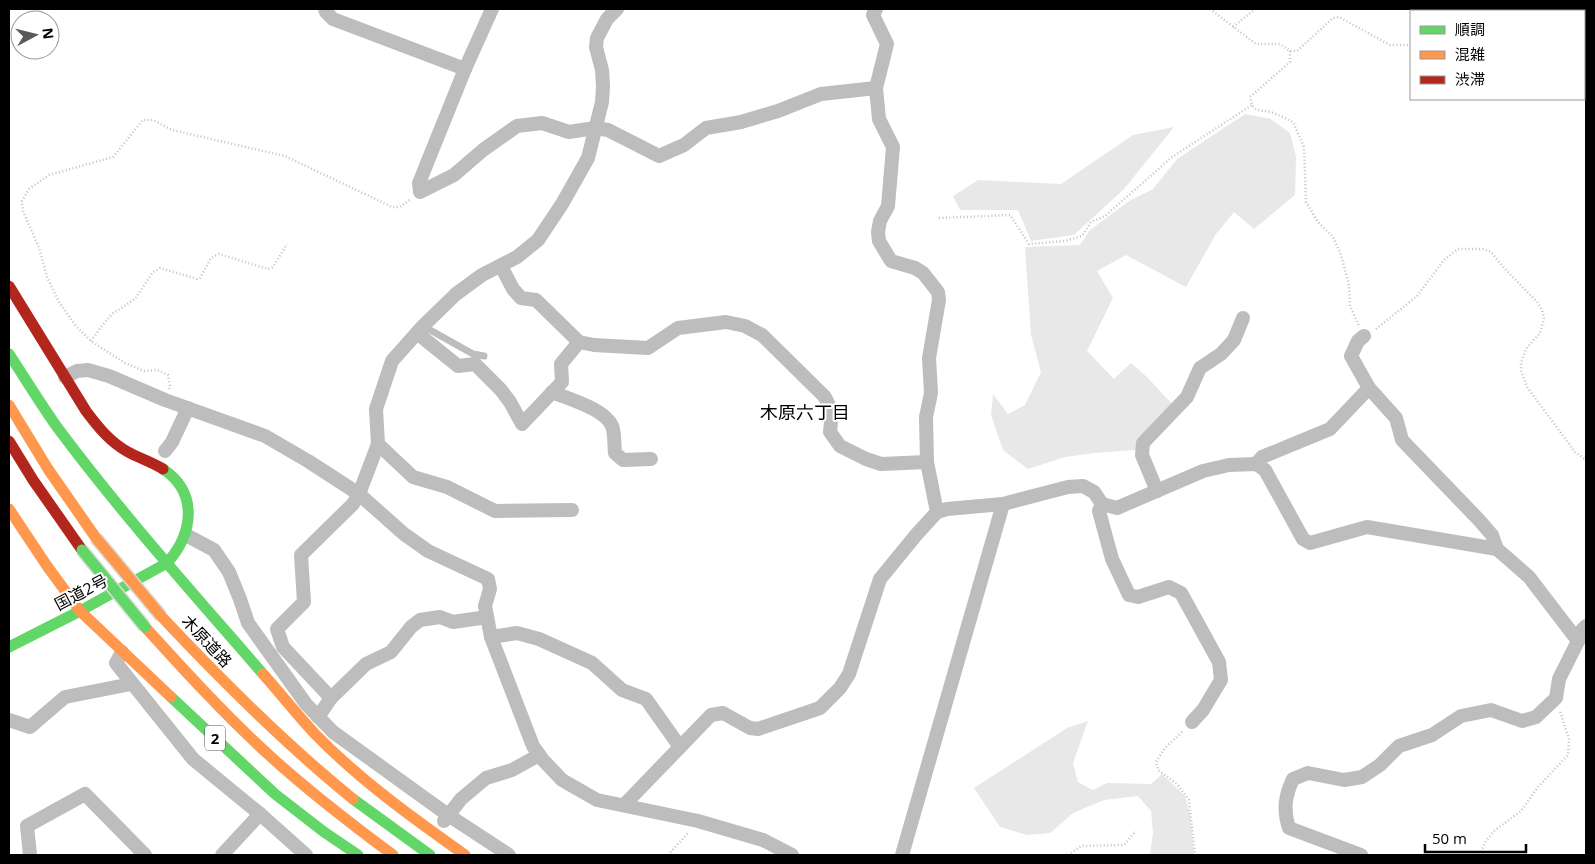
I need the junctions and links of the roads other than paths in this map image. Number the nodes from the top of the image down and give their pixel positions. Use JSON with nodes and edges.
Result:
{"nodes":[{"id":1,"x":325,"y":9,"type":"edge"},
{"id":2,"x":492,"y":9,"type":"edge"},
{"id":3,"x":617,"y":9,"type":"edge"},
{"id":4,"x":876,"y":9,"type":"edge"},
{"id":5,"x":465,"y":69,"type":"junction"},
{"id":6,"x":876,"y":88,"type":"junction"},
{"id":7,"x":595,"y":128,"type":"junction"},
{"id":8,"x":501,"y":266,"type":"junction"},
{"id":9,"x":9,"y":286,"type":"edge"},
{"id":10,"x":1243,"y":318,"type":"dead end"},
{"id":11,"x":420,"y":329,"type":"junction"},
{"id":12,"x":1364,"y":336,"type":"road end"},
{"id":13,"x":579,"y":342,"type":"junction"},
{"id":14,"x":9,"y":354,"type":"edge"},
{"id":15,"x":484,"y":356,"type":"dead end"},
{"id":16,"x":65,"y":378,"type":"junction"},
{"id":17,"x":1369,"y":388,"type":"junction"},
{"id":18,"x":552,"y":392,"type":"junction"},
{"id":19,"x":9,"y":405,"type":"edge"},
{"id":20,"x":188,"y":408,"type":"junction"},
{"id":21,"x":9,"y":441,"type":"edge"},
{"id":22,"x":378,"y":444,"type":"junction"},
{"id":23,"x":165,"y":450,"type":"dead end"},
{"id":24,"x":651,"y":459,"type":"dead end"},
{"id":25,"x":927,"y":462,"type":"junction"},
{"id":26,"x":1256,"y":464,"type":"junction"},
{"id":27,"x":1157,"y":490,"type":"junction"},
{"id":28,"x":359,"y":494,"type":"junction"},
{"id":29,"x":1003,"y":504,"type":"junction"},
{"id":30,"x":1102,"y":504,"type":"junction"},
{"id":31,"x":9,"y":509,"type":"edge"},
{"id":32,"x":572,"y":510,"type":"dead end"},
{"id":33,"x":937,"y":512,"type":"junction"},
{"id":34,"x":186,"y":534,"type":"junction"},
{"id":35,"x":1497,"y":550,"type":"junction"},
{"id":36,"x":167,"y":563,"type":"junction"},
{"id":37,"x":80,"y":611,"type":"junction"},
{"id":38,"x":487,"y":617,"type":"junction"},
{"id":39,"x":1586,"y":626,"type":"edge"},
{"id":40,"x":490,"y":637,"type":"junction"},
{"id":41,"x":1578,"y":641,"type":"junction"},
{"id":42,"x":9,"y":647,"type":"edge"},
{"id":43,"x":122,"y":652,"type":"junction"},
{"id":44,"x":131,"y":684,"type":"junction"},
{"id":45,"x":331,"y":698,"type":"junction"},
{"id":46,"x":318,"y":717,"type":"junction"},
{"id":47,"x":9,"y":720,"type":"edge"},
{"id":48,"x":1192,"y":722,"type":"road end"},
{"id":49,"x":680,"y":746,"type":"junction"},
{"id":50,"x":539,"y":755,"type":"junction"},
{"id":51,"x":624,"y":805,"type":"junction"},
{"id":52,"x":260,"y":814,"type":"junction"},
{"id":53,"x":444,"y":820,"type":"junction"},
{"id":54,"x":30,"y":855,"type":"edge"},
{"id":55,"x":145,"y":855,"type":"edge"},
{"id":56,"x":222,"y":855,"type":"edge"},
{"id":57,"x":306,"y":855,"type":"edge"},
{"id":58,"x":358,"y":855,"type":"edge"},
{"id":59,"x":393,"y":855,"type":"edge"},
{"id":60,"x":430,"y":855,"type":"edge"},
{"id":61,"x":465,"y":855,"type":"edge"},
{"id":62,"x":509,"y":855,"type":"edge"},
{"id":63,"x":792,"y":855,"type":"edge"},
{"id":64,"x":902,"y":855,"type":"edge"},
{"id":65,"x":1361,"y":855,"type":"edge"}],
"edges":[{"from":1,"to":5,"type":"street"},
{"from":2,"to":5,"type":"street"},
{"from":3,"to":7,"type":"street"},
{"from":4,"to":6,"type":"street"},
{"from":5,"to":7,"type":"street"},
{"from":6,"to":7,"type":"street"},
{"from":6,"to":25,"type":"street"},
{"from":7,"to":8,"type":"street"},
{"from":8,"to":11,"type":"street"},
{"from":8,"to":13,"type":"street"},
{"from":9,"to":16,"type":"main road"},
{"from":10,"to":27,"type":"street"},
{"from":11,"to":15,"type":"lane"},
{"from":11,"to":18,"type":"street"},
{"from":11,"to":22,"type":"street"},
{"from":12,"to":17,"type":"street"},
{"from":13,"to":18,"type":"street"},
{"from":13,"to":25,"type":"street"},
{"from":14,"to":36,"type":"main road"},
{"from":16,"to":20,"type":"street"},
{"from":16,"to":34,"type":"main road"},
{"from":17,"to":26,"type":"street"},
{"from":17,"to":35,"type":"street"},
{"from":18,"to":24,"type":"street"},
{"from":19,"to":60,"type":"main road","name":"木原道路","bridge":true},
{"from":20,"to":23,"type":"street"},
{"from":20,"to":28,"type":"street"},
{"from":21,"to":59,"type":"main road","number":"2","bridge":true},
{"from":22,"to":28,"type":"street"},
{"from":22,"to":32,"type":"street"},
{"from":25,"to":33,"type":"street"},
{"from":26,"to":27,"type":"street"},
{"from":26,"to":35,"type":"street"},
{"from":27,"to":30,"type":"street"},
{"from":28,"to":38,"type":"street"},
{"from":28,"to":45,"type":"street"},
{"from":29,"to":30,"type":"street"},
{"from":29,"to":33,"type":"street"},
{"from":29,"to":64,"type":"street"},
{"from":30,"to":48,"type":"street"},
{"from":31,"to":37,"type":"main road"},
{"from":33,"to":49,"type":"street"},
{"from":34,"to":36,"type":"main road"},
{"from":34,"to":46,"type":"street"},
{"from":35,"to":41,"type":"street"},
{"from":36,"to":37,"type":"main road","name":"国道2号"},
{"from":36,"to":61,"type":"main road"},
{"from":37,"to":42,"type":"main road","name":"国道2号"},
{"from":37,"to":43,"type":"main road","number":"2"},
{"from":38,"to":40,"type":"street"},
{"from":38,"to":45,"type":"street"},
{"from":39,"to":41,"type":"street"},
{"from":40,"to":49,"type":"street"},
{"from":40,"to":50,"type":"street"},
{"from":41,"to":65,"type":"street"},
{"from":43,"to":44,"type":"street"},
{"from":43,"to":58,"type":"main road","number":"2"},
{"from":44,"to":47,"type":"street"},
{"from":44,"to":52,"type":"street"},
{"from":45,"to":46,"type":"street"},
{"from":46,"to":53,"type":"street"},
{"from":49,"to":51,"type":"street"},
{"from":50,"to":51,"type":"street"},
{"from":50,"to":53,"type":"street"},
{"from":51,"to":63,"type":"street"},
{"from":52,"to":56,"type":"street"},
{"from":52,"to":57,"type":"street"},
{"from":53,"to":62,"type":"street"},
{"from":54,"to":55,"type":"street"}]}
